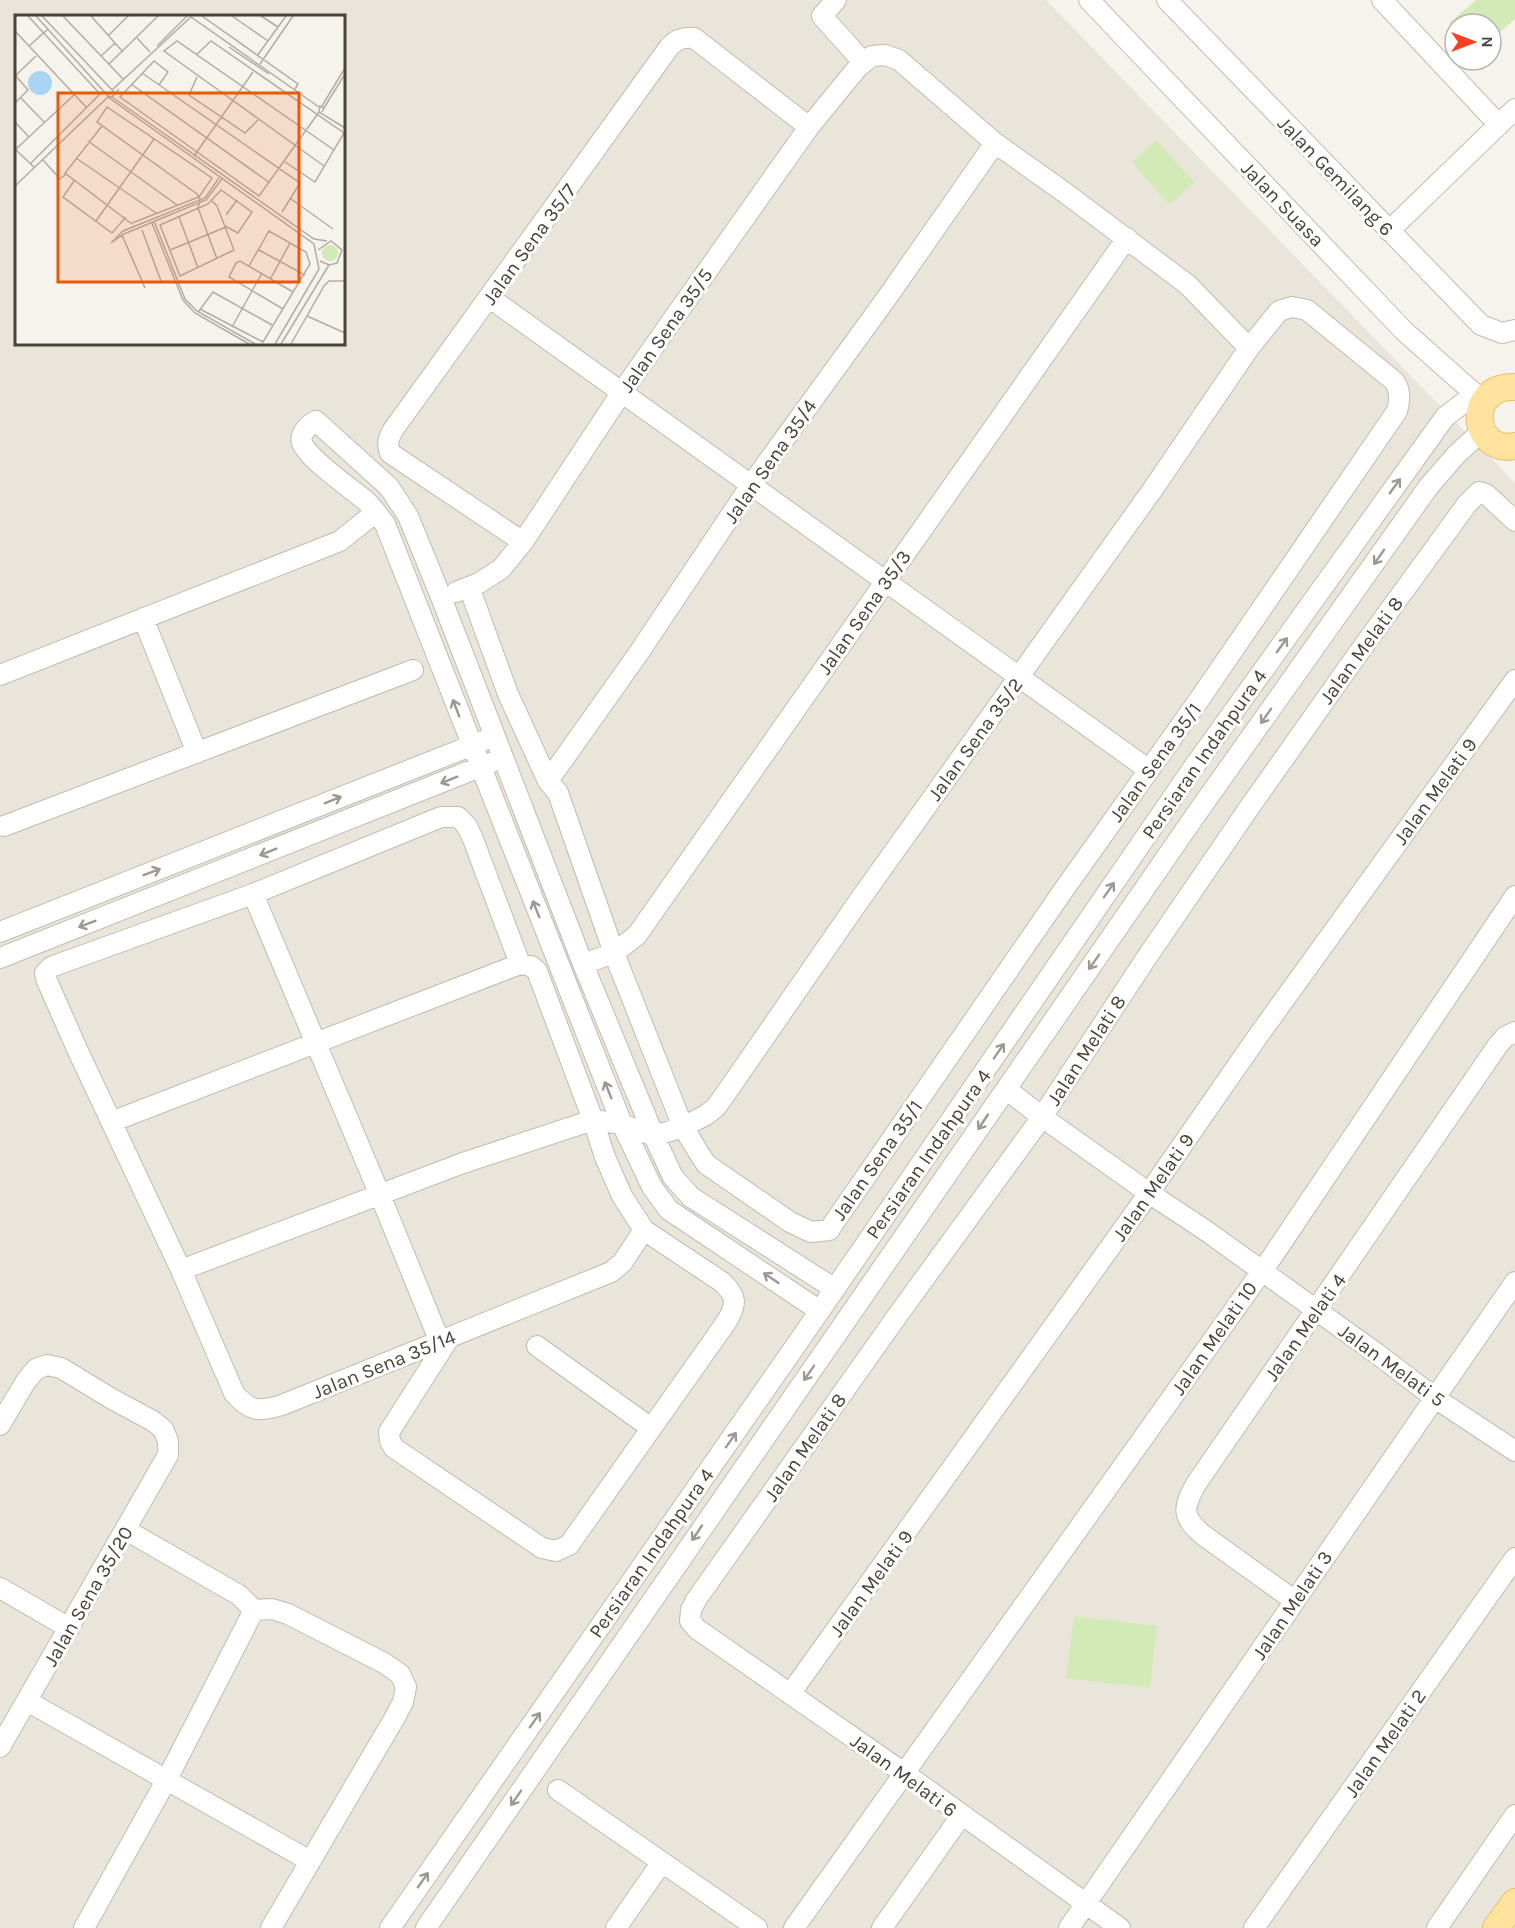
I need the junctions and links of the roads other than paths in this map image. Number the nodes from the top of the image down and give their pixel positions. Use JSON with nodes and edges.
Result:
{"nodes":[{"id":1,"x":836,"y":0,"type":"edge"},
{"id":2,"x":1089,"y":0,"type":"edge"},
{"id":3,"x":1167,"y":0,"type":"edge"},
{"id":4,"x":1382,"y":0,"type":"edge"},
{"id":5,"x":863,"y":62,"type":"junction"},
{"id":6,"x":1515,"y":109,"type":"edge"},
{"id":7,"x":1499,"y":124,"type":"junction"},
{"id":8,"x":809,"y":127,"type":"junction"},
{"id":9,"x":995,"y":143,"type":"junction"},
{"id":10,"x":1389,"y":231,"type":"junction"},
{"id":11,"x":1127,"y":238,"type":"junction"},
{"id":12,"x":490,"y":298,"type":"junction"},
{"id":13,"x":1307,"y":310,"type":"joint"},
{"id":14,"x":1515,"y":330,"type":"edge"},
{"id":15,"x":1250,"y":348,"type":"junction"},
{"id":16,"x":1515,"y":387,"type":"edge"},
{"id":17,"x":622,"y":392,"type":"junction"},
{"id":18,"x":1483,"y":401,"type":"junction"},
{"id":19,"x":1482,"y":431,"type":"junction"},
{"id":20,"x":1513,"y":449,"type":"edge"},
{"id":21,"x":751,"y":485,"type":"junction"},
{"id":22,"x":376,"y":512,"type":"junction"},
{"id":23,"x":1515,"y":521,"type":"edge"},
{"id":24,"x":523,"y":542,"type":"junction"},
{"id":25,"x":886,"y":581,"type":"junction"},
{"id":26,"x":469,"y":587,"type":"junction"},
{"id":27,"x":441,"y":597,"type":"junction"},
{"id":28,"x":143,"y":618,"type":"junction"},
{"id":29,"x":413,"y":670,"type":"dead end"},
{"id":30,"x":0,"y":675,"type":"edge"},
{"id":31,"x":1020,"y":677,"type":"junction"},
{"id":32,"x":1515,"y":680,"type":"edge"},
{"id":33,"x":495,"y":736,"type":"junction"},
{"id":34,"x":471,"y":746,"type":"junction"},
{"id":35,"x":197,"y":753,"type":"junction"},
{"id":36,"x":503,"y":758,"type":"junction"},
{"id":37,"x":480,"y":767,"type":"junction"},
{"id":38,"x":1149,"y":770,"type":"junction"},
{"id":39,"x":548,"y":781,"type":"junction"},
{"id":40,"x":4,"y":826,"type":"dead end"},
{"id":41,"x":253,"y":894,"type":"junction"},
{"id":42,"x":1515,"y":896,"type":"edge"},
{"id":43,"x":24,"y":921,"type":"junction"},
{"id":44,"x":0,"y":932,"type":"edge"},
{"id":45,"x":33,"y":945,"type":"junction"},
{"id":46,"x":614,"y":953,"type":"junction"},
{"id":47,"x":0,"y":958,"type":"edge"},
{"id":48,"x":520,"y":964,"type":"junction"},
{"id":49,"x":583,"y":964,"type":"junction"},
{"id":50,"x":45,"y":973,"type":"junction"},
{"id":51,"x":1515,"y":1032,"type":"edge"},
{"id":52,"x":316,"y":1043,"type":"junction"},
{"id":53,"x":1006,"y":1089,"type":"junction"},
{"id":54,"x":1042,"y":1117,"type":"junction"},
{"id":55,"x":593,"y":1120,"type":"junction"},
{"id":56,"x":111,"y":1122,"type":"junction"},
{"id":57,"x":622,"y":1124,"type":"junction"},
{"id":58,"x":683,"y":1127,"type":"junction"},
{"id":59,"x":654,"y":1136,"type":"junction"},
{"id":60,"x":1149,"y":1193,"type":"junction"},
{"id":61,"x":380,"y":1195,"type":"junction"},
{"id":62,"x":644,"y":1230,"type":"junction"},
{"id":63,"x":181,"y":1270,"type":"junction"},
{"id":64,"x":1262,"y":1271,"type":"junction"},
{"id":65,"x":1515,"y":1282,"type":"edge"},
{"id":66,"x":835,"y":1289,"type":"junction"},
{"id":67,"x":820,"y":1311,"type":"junction"},
{"id":68,"x":1316,"y":1311,"type":"junction"},
{"id":69,"x":444,"y":1340,"type":"junction"},
{"id":70,"x":537,"y":1346,"type":"dead end"},
{"id":71,"x":1435,"y":1398,"type":"junction"},
{"id":72,"x":0,"y":1425,"type":"edge"},
{"id":73,"x":651,"y":1428,"type":"junction"},
{"id":74,"x":1515,"y":1450,"type":"edge"},
{"id":75,"x":126,"y":1530,"type":"junction"},
{"id":76,"x":1515,"y":1558,"type":"edge"},
{"id":77,"x":0,"y":1588,"type":"edge"},
{"id":78,"x":1294,"y":1601,"type":"junction"},
{"id":79,"x":254,"y":1610,"type":"junction"},
{"id":80,"x":690,"y":1621,"type":"joint"},
{"id":81,"x":69,"y":1628,"type":"junction"},
{"id":82,"x":790,"y":1694,"type":"junction"},
{"id":83,"x":27,"y":1701,"type":"junction"},
{"id":84,"x":0,"y":1747,"type":"edge"},
{"id":85,"x":904,"y":1773,"type":"junction"},
{"id":86,"x":167,"y":1779,"type":"junction"},
{"id":87,"x":558,"y":1790,"type":"dead end"},
{"id":88,"x":1515,"y":1815,"type":"edge"},
{"id":89,"x":962,"y":1816,"type":"junction"},
{"id":90,"x":310,"y":1862,"type":"junction"},
{"id":91,"x":662,"y":1862,"type":"junction"},
{"id":92,"x":1515,"y":1902,"type":"edge"},
{"id":93,"x":1086,"y":1904,"type":"junction"},
{"id":94,"x":84,"y":1928,"type":"edge"},
{"id":95,"x":271,"y":1928,"type":"edge"},
{"id":96,"x":390,"y":1928,"type":"edge"},
{"id":97,"x":426,"y":1928,"type":"edge"},
{"id":98,"x":616,"y":1928,"type":"edge"},
{"id":99,"x":757,"y":1928,"type":"edge"},
{"id":100,"x":795,"y":1928,"type":"edge"},
{"id":101,"x":882,"y":1928,"type":"edge"},
{"id":102,"x":1069,"y":1928,"type":"edge"},
{"id":103,"x":1120,"y":1928,"type":"edge"},
{"id":104,"x":1254,"y":1928,"type":"edge"},
{"id":105,"x":1437,"y":1928,"type":"edge"},
{"id":106,"x":1496,"y":1928,"type":"edge"}],
"edges":[{"from":1,"to":5,"type":"street"},
{"from":2,"to":18,"type":"street","name":"Jalan Suasa"},
{"from":3,"to":10,"type":"street","name":"Jalan Gemilang 6"},
{"from":4,"to":7,"type":"street"},
{"from":5,"to":8,"type":"street","name":"Jalan Sena 35/5"},
{"from":5,"to":9,"type":"street"},
{"from":6,"to":7,"type":"street"},
{"from":7,"to":10,"type":"street"},
{"from":8,"to":12,"type":"street","name":"Jalan Sena 35/7"},
{"from":8,"to":17,"type":"street","name":"Jalan Sena 35/5"},
{"from":9,"to":11,"type":"street"},
{"from":9,"to":21,"type":"street","name":"Jalan Sena 35/4"},
{"from":10,"to":14,"type":"street","name":"Jalan Gemilang 6"},
{"from":11,"to":15,"type":"street"},
{"from":11,"to":25,"type":"street","name":"Jalan Sena 35/3"},
{"from":12,"to":17,"type":"street"},
{"from":12,"to":24,"type":"street","name":"Jalan Sena 35/7"},
{"from":13,"to":15,"type":"street","name":"Jalan Sena 35/2"},
{"from":13,"to":38,"type":"street","name":"Jalan Sena 35/1"},
{"from":15,"to":31,"type":"street","name":"Jalan Sena 35/2"},
{"from":16,"to":18,"type":"main road"},
{"from":17,"to":21,"type":"street"},
{"from":17,"to":24,"type":"street","name":"Jalan Sena 35/5"},
{"from":18,"to":19,"type":"main road"},
{"from":66,"to":18,"type":"street","name":"Persiaran Indahpura 4","one_way":true},
{"from":19,"to":20,"type":"main road"},
{"from":19,"to":53,"type":"street","name":"Persiaran Indahpura 4","one_way":true},
{"from":21,"to":25,"type":"street"},
{"from":21,"to":39,"type":"street","name":"Jalan Sena 35/4"},
{"from":22,"to":27,"type":"street"},
{"from":22,"to":28,"type":"street"},
{"from":34,"to":22,"type":"street","one_way":true},
{"from":23,"to":54,"type":"street","name":"Jalan Melati 8"},
{"from":24,"to":26,"type":"street","name":"Jalan Sena 35/5"},
{"from":25,"to":31,"type":"street"},
{"from":25,"to":46,"type":"street","name":"Jalan Sena 35/3"},
{"from":26,"to":27,"type":"street","name":"Jalan Sena 35/5"},
{"from":26,"to":39,"type":"street"},
{"from":27,"to":33,"type":"street"},
{"from":28,"to":30,"type":"street"},
{"from":28,"to":35,"type":"street"},
{"from":29,"to":35,"type":"street"},
{"from":31,"to":38,"type":"street"},
{"from":31,"to":58,"type":"street","name":"Jalan Sena 35/2"},
{"from":32,"to":60,"type":"street","name":"Jalan Melati 9"},
{"from":33,"to":34,"type":"street"},
{"from":33,"to":36,"type":"street"},
{"from":34,"to":37,"type":"street"},
{"from":43,"to":34,"type":"street","one_way":true},
{"from":35,"to":40,"type":"street"},
{"from":36,"to":37,"type":"street"},
{"from":36,"to":49,"type":"street"},
{"from":37,"to":45,"type":"street","one_way":true},
{"from":57,"to":37,"type":"street","one_way":true},
{"from":38,"to":58,"type":"street","name":"Jalan Sena 35/1"},
{"from":39,"to":46,"type":"street"},
{"from":41,"to":48,"type":"street"},
{"from":41,"to":50,"type":"street"},
{"from":41,"to":52,"type":"street"},
{"from":42,"to":64,"type":"street","name":"Jalan Melati 10"},
{"from":43,"to":44,"type":"street"},
{"from":43,"to":45,"type":"street","name":"Jalan Sena 35/14"},
{"from":45,"to":47,"type":"street"},
{"from":45,"to":50,"type":"street","name":"Jalan Sena 35/14"},
{"from":46,"to":49,"type":"street","name":"Jalan Sena 35/3"},
{"from":46,"to":58,"type":"street"},
{"from":48,"to":52,"type":"street"},
{"from":48,"to":55,"type":"street"},
{"from":49,"to":59,"type":"street"},
{"from":50,"to":56,"type":"street","name":"Jalan Sena 35/14"},
{"from":51,"to":68,"type":"street","name":"Jalan Melati 4"},
{"from":52,"to":56,"type":"street"},
{"from":52,"to":61,"type":"street"},
{"from":53,"to":54,"type":"street","name":"Jalan Melati 5"},
{"from":53,"to":97,"type":"street","name":"Persiaran Indahpura 4","one_way":true},
{"from":54,"to":60,"type":"street","name":"Jalan Melati 5"},
{"from":54,"to":80,"type":"street","name":"Jalan Melati 8"},
{"from":55,"to":57,"type":"street"},
{"from":55,"to":61,"type":"street"},
{"from":55,"to":62,"type":"street"},
{"from":56,"to":63,"type":"street","name":"Jalan Sena 35/14"},
{"from":57,"to":59,"type":"street"},
{"from":67,"to":57,"type":"street","one_way":true},
{"from":58,"to":59,"type":"street","name":"Jalan Sena 35/2"},
{"from":59,"to":66,"type":"street"},
{"from":60,"to":64,"type":"street","name":"Jalan Melati 5"},
{"from":60,"to":82,"type":"street","name":"Jalan Melati 9"},
{"from":61,"to":63,"type":"street"},
{"from":61,"to":69,"type":"street"},
{"from":62,"to":69,"type":"street","name":"Jalan Sena 35/14"},
{"from":62,"to":73,"type":"street"},
{"from":63,"to":69,"type":"street","name":"Jalan Sena 35/14"},
{"from":64,"to":68,"type":"street","name":"Jalan Melati 5"},
{"from":64,"to":85,"type":"street","name":"Jalan Melati 10"},
{"from":65,"to":71,"type":"street","name":"Jalan Melati 3"},
{"from":66,"to":67,"type":"street","name":"Persiaran Indahpura 4"},
{"from":96,"to":67,"type":"street","name":"Persiaran Indahpura 4","one_way":true},
{"from":68,"to":71,"type":"street","name":"Jalan Melati 5"},
{"from":68,"to":78,"type":"street","name":"Jalan Melati 4"},
{"from":69,"to":73,"type":"street"},
{"from":70,"to":73,"type":"street"},
{"from":71,"to":74,"type":"street","name":"Jalan Melati 5"},
{"from":71,"to":78,"type":"street","name":"Jalan Melati 3"},
{"from":72,"to":75,"type":"street","name":"Jalan Sena 35/20"},
{"from":75,"to":79,"type":"street"},
{"from":75,"to":81,"type":"street","name":"Jalan Sena 35/20"},
{"from":76,"to":104,"type":"street","name":"Jalan Melati 2"},
{"from":77,"to":81,"type":"street"},
{"from":78,"to":93,"type":"street","name":"Jalan Melati 3"},
{"from":79,"to":86,"type":"street"},
{"from":79,"to":90,"type":"street"},
{"from":80,"to":82,"type":"street","name":"Jalan Melati 6"},
{"from":81,"to":83,"type":"street","name":"Jalan Sena 35/20"},
{"from":82,"to":85,"type":"street","name":"Jalan Melati 6"},
{"from":83,"to":84,"type":"street","name":"Jalan Sena 35/20"},
{"from":83,"to":86,"type":"street"},
{"from":85,"to":89,"type":"street","name":"Jalan Melati 6"},
{"from":85,"to":100,"type":"street","name":"Jalan Melati 10"},
{"from":86,"to":90,"type":"street"},
{"from":86,"to":94,"type":"street"},
{"from":87,"to":91,"type":"street"},
{"from":88,"to":105,"type":"street"},
{"from":89,"to":93,"type":"street","name":"Jalan Melati 6"},
{"from":89,"to":101,"type":"street"},
{"from":90,"to":95,"type":"street"},
{"from":91,"to":98,"type":"street"},
{"from":91,"to":99,"type":"street"},
{"from":92,"to":106,"type":"main road"},
{"from":93,"to":102,"type":"street","name":"Jalan Melati 3"},
{"from":93,"to":103,"type":"street","name":"Jalan Melati 6"}]}
